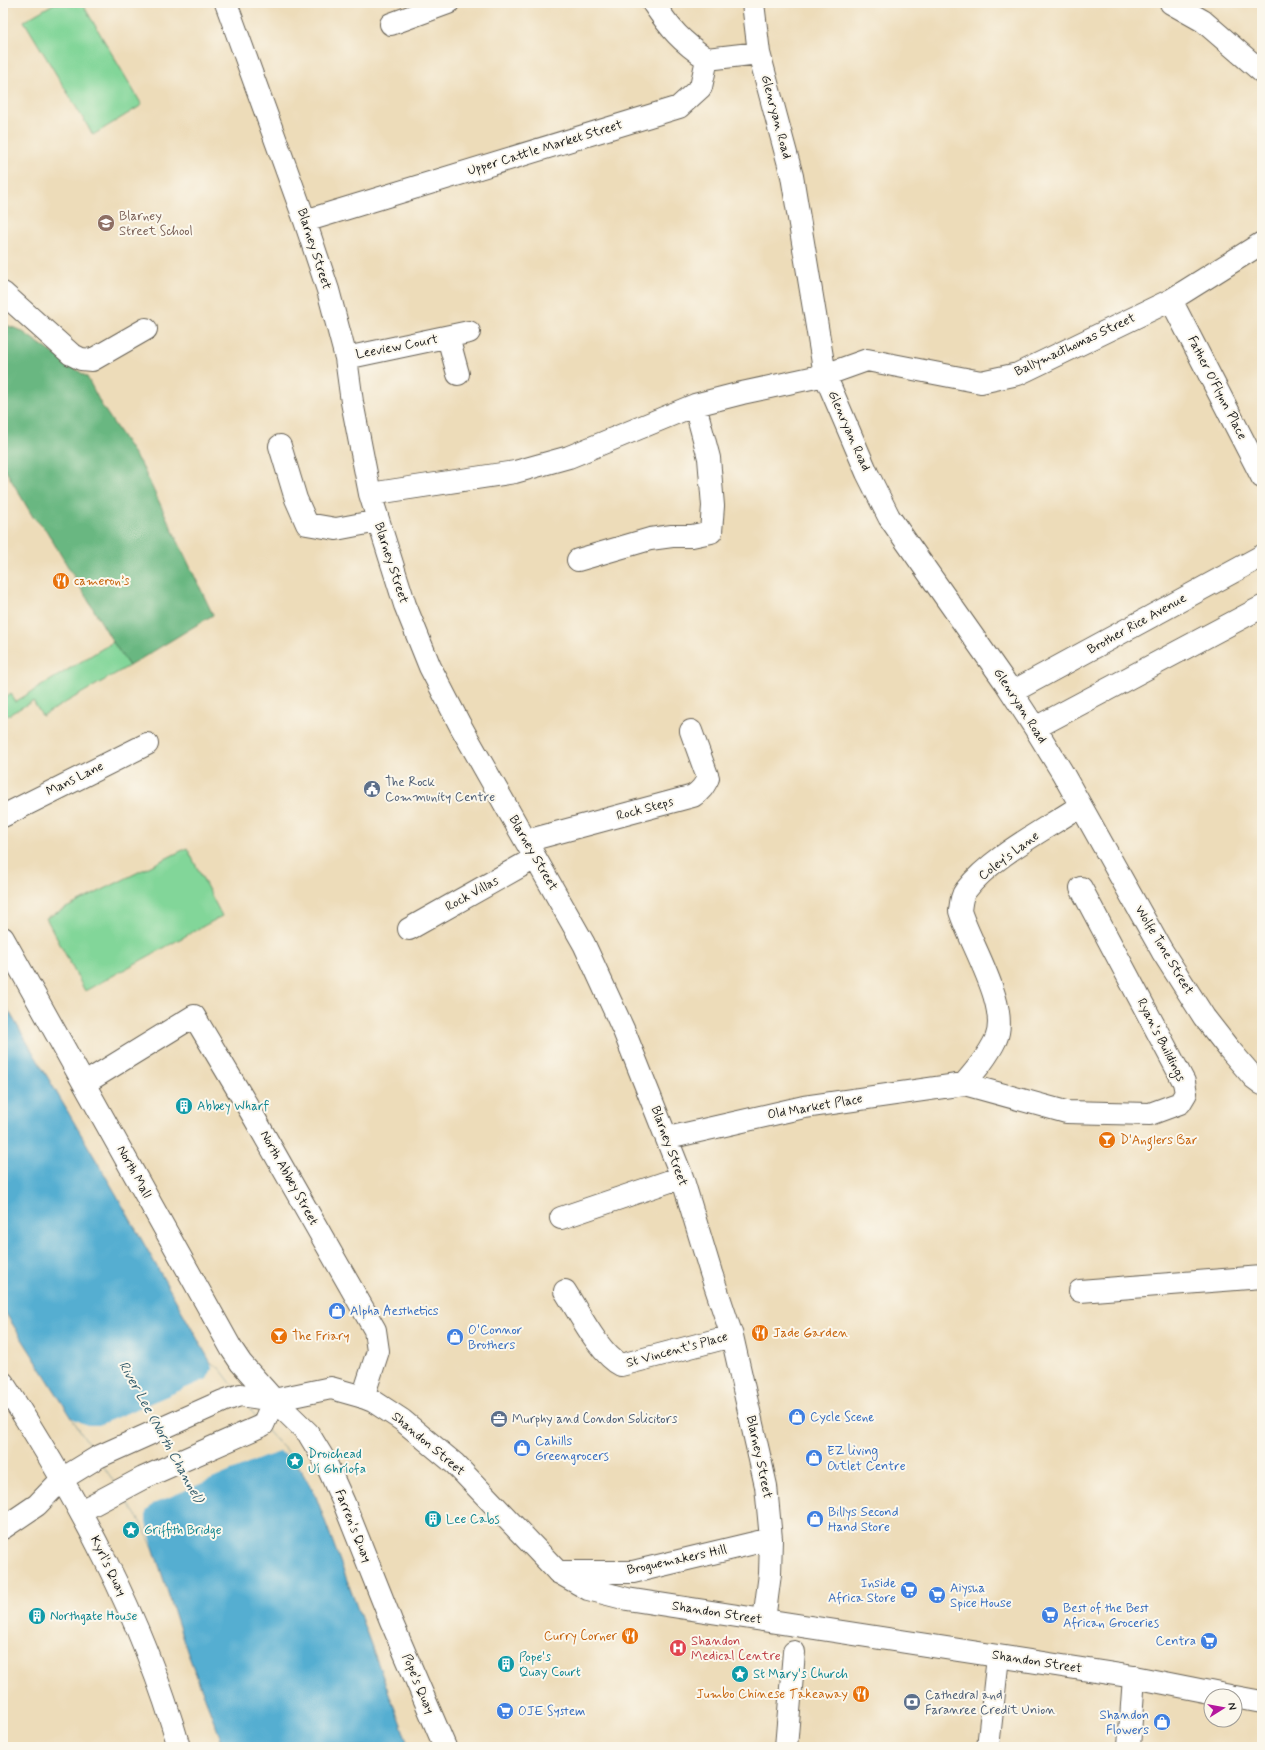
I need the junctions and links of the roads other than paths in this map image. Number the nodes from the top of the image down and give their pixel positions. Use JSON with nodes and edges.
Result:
{"nodes":[{"id":1,"x":226,"y":3,"type":"edge"},
{"id":2,"x":448,"y":3,"type":"edge"},
{"id":3,"x":653,"y":3,"type":"edge"},
{"id":4,"x":753,"y":3,"type":"edge"},
{"id":5,"x":1171,"y":3,"type":"edge"},
{"id":6,"x":392,"y":24,"type":"dead end"},
{"id":7,"x":759,"y":53,"type":"junction"},
{"id":8,"x":707,"y":59,"type":"junction"},
{"id":9,"x":1262,"y":72,"type":"edge"},
{"id":10,"x":305,"y":221,"type":"junction"},
{"id":11,"x":1262,"y":243,"type":"edge"},
{"id":12,"x":3,"y":293,"type":"edge"},
{"id":13,"x":1172,"y":300,"type":"junction"},
{"id":14,"x":146,"y":329,"type":"dead end"},
{"id":15,"x":469,"y":332,"type":"dead end"},
{"id":16,"x":448,"y":337,"type":"junction"},
{"id":17,"x":346,"y":358,"type":"junction"},
{"id":18,"x":458,"y":374,"type":"dead end"},
{"id":19,"x":825,"y":375,"type":"junction"},
{"id":20,"x":695,"y":405,"type":"junction"},
{"id":21,"x":280,"y":446,"type":"dead end"},
{"id":22,"x":1262,"y":477,"type":"edge"},
{"id":23,"x":370,"y":494,"type":"junction"},
{"id":24,"x":378,"y":521,"type":"junction"},
{"id":25,"x":1262,"y":556,"type":"edge"},
{"id":26,"x":578,"y":560,"type":"dead end"},
{"id":27,"x":1262,"y":607,"type":"edge"},
{"id":28,"x":1012,"y":692,"type":"junction"},
{"id":29,"x":1035,"y":728,"type":"junction"},
{"id":30,"x":691,"y":731,"type":"dead end"},
{"id":31,"x":147,"y":744,"type":"dead end"},
{"id":32,"x":1080,"y":806,"type":"junction"},
{"id":33,"x":3,"y":816,"type":"edge"},
{"id":34,"x":530,"y":850,"type":"junction"},
{"id":35,"x":1081,"y":888,"type":"dead end"},
{"id":36,"x":409,"y":929,"type":"dead end"},
{"id":37,"x":3,"y":938,"type":"edge"},
{"id":38,"x":85,"y":1083,"type":"junction"},
{"id":39,"x":964,"y":1084,"type":"junction"},
{"id":40,"x":1262,"y":1084,"type":"edge"},
{"id":41,"x":668,"y":1138,"type":"junction"},
{"id":42,"x":682,"y":1177,"type":"junction"},
{"id":43,"x":561,"y":1218,"type":"dead end"},
{"id":44,"x":1262,"y":1277,"type":"edge"},
{"id":45,"x":565,"y":1291,"type":"dead end"},
{"id":46,"x":1080,"y":1291,"type":"dead end"},
{"id":47,"x":732,"y":1336,"type":"junction"},
{"id":48,"x":3,"y":1383,"type":"edge"},
{"id":49,"x":364,"y":1397,"type":"junction"},
{"id":50,"x":274,"y":1400,"type":"junction"},
{"id":51,"x":62,"y":1479,"type":"junction"},
{"id":52,"x":81,"y":1511,"type":"junction"},
{"id":53,"x":3,"y":1528,"type":"edge"},
{"id":54,"x":771,"y":1539,"type":"junction"},
{"id":55,"x":558,"y":1572,"type":"junction"},
{"id":56,"x":764,"y":1620,"type":"junction"},
{"id":57,"x":391,"y":1621,"type":"joint"},
{"id":58,"x":794,"y":1652,"type":"dead end"},
{"id":59,"x":998,"y":1657,"type":"junction"},
{"id":60,"x":1134,"y":1677,"type":"junction"},
{"id":61,"x":1203,"y":1691,"type":"edge"},
{"id":62,"x":1243,"y":1698,"type":"edge"},
{"id":63,"x":1262,"y":1702,"type":"edge"},
{"id":64,"x":178,"y":1747,"type":"edge"},
{"id":65,"x":445,"y":1747,"type":"edge"},
{"id":66,"x":786,"y":1747,"type":"edge"},
{"id":67,"x":988,"y":1747,"type":"edge"},
{"id":68,"x":1129,"y":1747,"type":"edge"}],
"edges":[{"from":1,"to":10,"type":"street","name":"Blarney Street"},
{"from":2,"to":6,"type":"street"},
{"from":3,"to":8,"type":"street"},
{"from":4,"to":7,"type":"street","name":"Glenryan Road"},
{"from":5,"to":9,"type":"street"},
{"from":7,"to":8,"type":"street"},
{"from":7,"to":19,"type":"street","name":"Glenryan Road"},
{"from":8,"to":10,"type":"street","name":"Upper Cattle Market Street"},
{"from":10,"to":17,"type":"street","name":"Blarney Street"},
{"from":11,"to":13,"type":"street","name":"Ballymacthomas Street"},
{"from":12,"to":14,"type":"street"},
{"from":13,"to":19,"type":"street","name":"Ballymacthomas Street"},
{"from":13,"to":22,"type":"street","name":"Father O'Flynn Place"},
{"from":15,"to":16,"type":"street","name":"Leeview Court"},
{"from":16,"to":17,"type":"street","name":"Leeview Court"},
{"from":16,"to":18,"type":"street","name":"Leeview Court"},
{"from":17,"to":23,"type":"street","name":"Blarney Street"},
{"from":19,"to":20,"type":"street","name":"Ballymacthomas Street"},
{"from":19,"to":28,"type":"street","name":"Glenryan Road"},
{"from":20,"to":23,"type":"street","name":"Ballymacthomas Street"},
{"from":20,"to":26,"type":"street"},
{"from":21,"to":24,"type":"street"},
{"from":23,"to":24,"type":"street","name":"Blarney Street"},
{"from":24,"to":34,"type":"street","name":"Blarney Street"},
{"from":25,"to":28,"type":"street","name":"Brother Rice Avenue"},
{"from":27,"to":29,"type":"street"},
{"from":28,"to":29,"type":"street","name":"Glenryan Road"},
{"from":29,"to":32,"type":"street","name":"Glenryan Road"},
{"from":30,"to":34,"type":"street","name":"Rock Steps"},
{"from":31,"to":33,"type":"street","name":"Mans Lane"},
{"from":32,"to":39,"type":"street","name":"Coley's Lane"},
{"from":32,"to":40,"type":"street","name":"Wolfe Tone Street"},
{"from":34,"to":36,"type":"street","name":"Rock Villas"},
{"from":34,"to":41,"type":"street","name":"Blarney Street"},
{"from":35,"to":39,"type":"street","name":"Ryan's Buildings"},
{"from":37,"to":38,"type":"street","name":"North Mall"},
{"from":38,"to":49,"type":"street","name":"North Abbey Street"},
{"from":38,"to":50,"type":"street","name":"North Mall"},
{"from":39,"to":41,"type":"street","name":"Old Market Place"},
{"from":41,"to":42,"type":"street","name":"Blarney Street"},
{"from":42,"to":43,"type":"street"},
{"from":42,"to":47,"type":"street","name":"Blarney Street"},
{"from":44,"to":46,"type":"street"},
{"from":45,"to":47,"type":"street","name":"St Vincent's Place"},
{"from":47,"to":54,"type":"street","name":"Blarney Street"},
{"from":48,"to":51,"type":"street","name":"Kyrl's Quay"},
{"from":49,"to":50,"type":"street","name":"Shandon Street"},
{"from":49,"to":55,"type":"street","name":"Shandon Street"},
{"from":50,"to":51,"type":"street"},
{"from":50,"to":52,"type":"street"},
{"from":50,"to":57,"type":"street","name":"Farren's Quay"},
{"from":51,"to":52,"type":"street","name":"Kyrl's Quay"},
{"from":51,"to":53,"type":"street"},
{"from":52,"to":64,"type":"street","name":"Kyrl's Quay"},
{"from":54,"to":55,"type":"street","name":"Broguemakers Hill"},
{"from":54,"to":56,"type":"street","name":"Blarney Street"},
{"from":55,"to":56,"type":"street","name":"Shandon Street"},
{"from":56,"to":59,"type":"street","name":"Shandon Street"},
{"from":57,"to":65,"type":"street","name":"Pope's Quay"},
{"from":58,"to":66,"type":"street"},
{"from":59,"to":60,"type":"street","name":"Shandon Street"},
{"from":59,"to":67,"type":"street"},
{"from":60,"to":61,"type":"street","name":"Shandon Street"},
{"from":60,"to":68,"type":"street"},
{"from":62,"to":63,"type":"street"}]}
